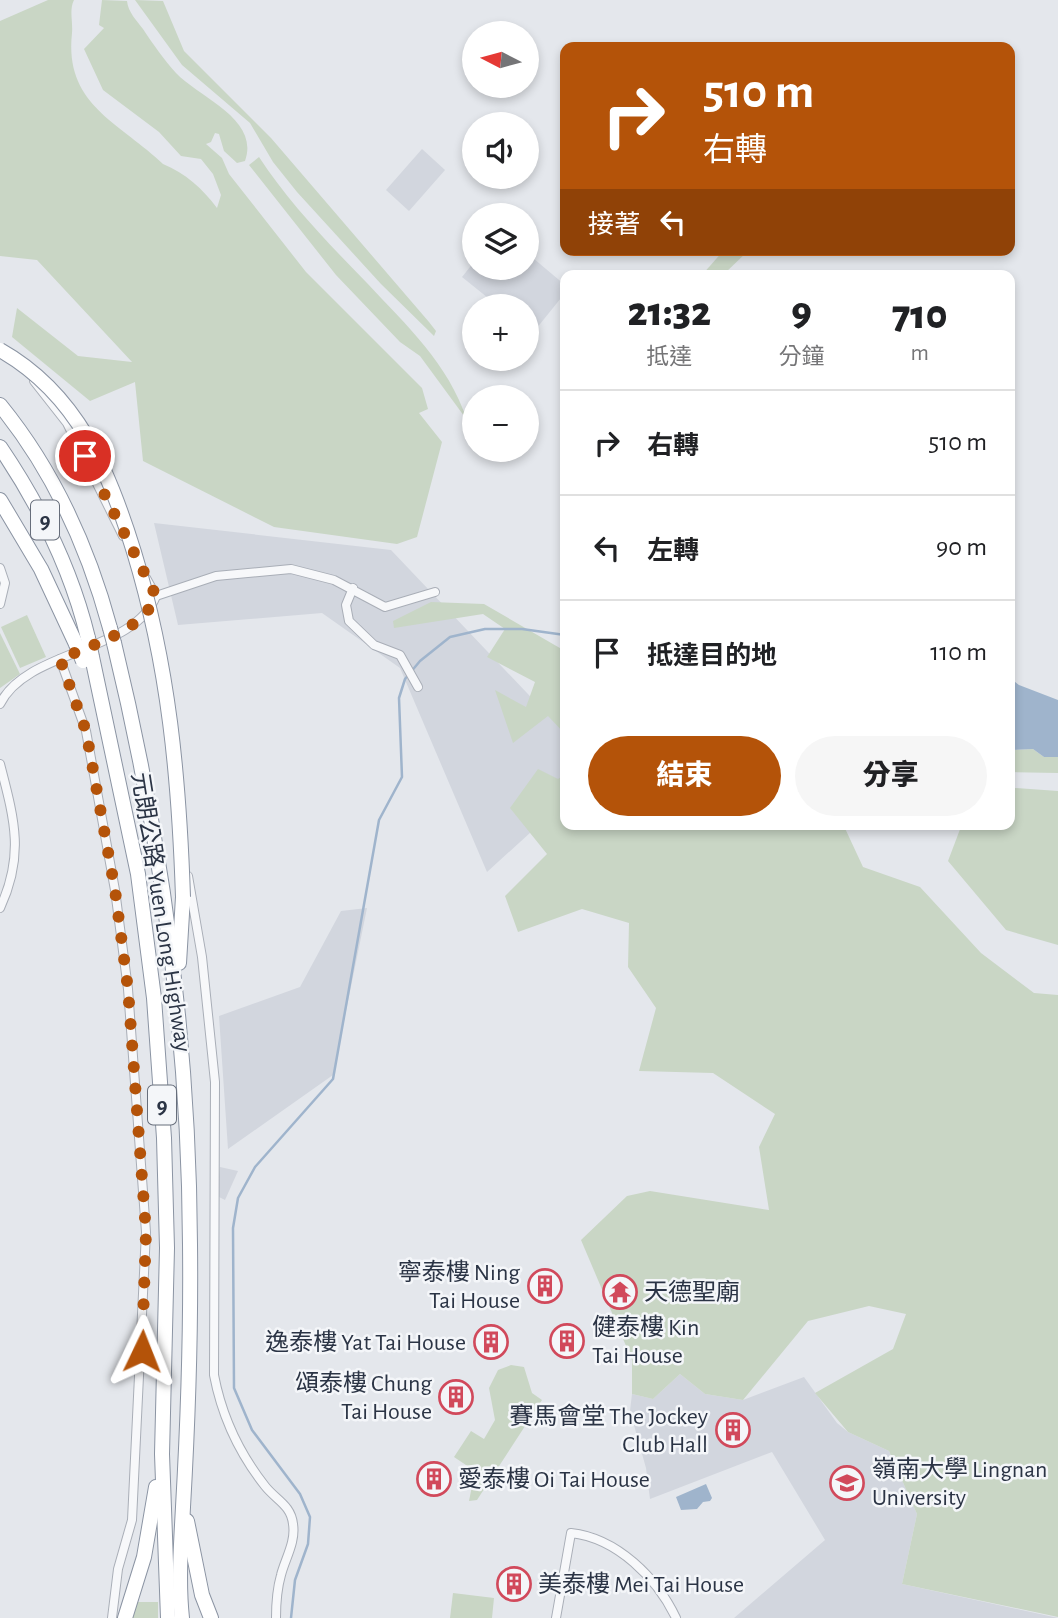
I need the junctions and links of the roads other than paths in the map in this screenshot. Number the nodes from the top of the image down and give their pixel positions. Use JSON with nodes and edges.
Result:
{"nodes":[{"id":1,"x":0,"y":348,"type":"edge"},
{"id":2,"x":0,"y":405,"type":"edge"},
{"id":3,"x":0,"y":447,"type":"edge"},
{"id":4,"x":0,"y":500,"type":"edge"},
{"id":5,"x":0,"y":568,"type":"edge"},
{"id":6,"x":353,"y":589,"type":"junction"},
{"id":7,"x":435,"y":593,"type":"dead end"},
{"id":8,"x":156,"y":596,"type":"junction"},
{"id":9,"x":0,"y":604,"type":"edge"},
{"id":10,"x":82,"y":641,"type":"junction"},
{"id":11,"x":60,"y":659,"type":"junction"},
{"id":12,"x":418,"y":687,"type":"dead end"},
{"id":13,"x":1,"y":701,"type":"edge"},
{"id":14,"x":0,"y":764,"type":"edge"},
{"id":15,"x":181,"y":848,"type":"dead end"},
{"id":16,"x":0,"y":908,"type":"edge"},
{"id":17,"x":178,"y":993,"type":"junction"},
{"id":18,"x":162,"y":1454,"type":"junction"},
{"id":19,"x":183,"y":1507,"type":"junction"},
{"id":20,"x":112,"y":1618,"type":"edge"},
{"id":21,"x":125,"y":1618,"type":"edge"},
{"id":22,"x":168,"y":1618,"type":"edge"},
{"id":23,"x":182,"y":1618,"type":"edge"},
{"id":24,"x":211,"y":1618,"type":"edge"},
{"id":25,"x":276,"y":1618,"type":"edge"},
{"id":26,"x":556,"y":1618,"type":"edge"},
{"id":27,"x":676,"y":1618,"type":"edge"}],
"edges":[{"from":1,"to":8,"type":"street"},
{"from":1,"to":17,"type":"highway","bridge":true},
{"from":2,"to":17,"type":"highway","name":"元朗公路 Yuen Long Highway","number":"9","bridge":true},
{"from":3,"to":10,"type":"highway","number":"9"},
{"from":4,"to":10,"type":"highway"},
{"from":5,"to":9,"type":"street"},
{"from":6,"to":7,"type":"street"},
{"from":6,"to":8,"type":"street"},
{"from":6,"to":12,"type":"street"},
{"from":8,"to":11,"type":"street"},
{"from":10,"to":18,"type":"highway","name":"元朗公路 Yuen Long Highway","number":"9","bridge":true},
{"from":11,"to":13,"type":"street"},
{"from":11,"to":20,"type":"street"},
{"from":14,"to":16,"type":"street"},
{"from":15,"to":25,"type":"street"},
{"from":17,"to":19,"type":"highway","name":"元朗公路 Yuen Long Highway","number":"9"},
{"from":18,"to":21,"type":"highway"},
{"from":18,"to":22,"type":"highway","name":"元朗公路 Yuen Long Highway","number":"9"},
{"from":19,"to":23,"type":"highway","name":"元朗公路 Yuen Long Highway","number":"9"},
{"from":19,"to":24,"type":"highway","number":"9"},
{"from":26,"to":27,"type":"street"}]}
